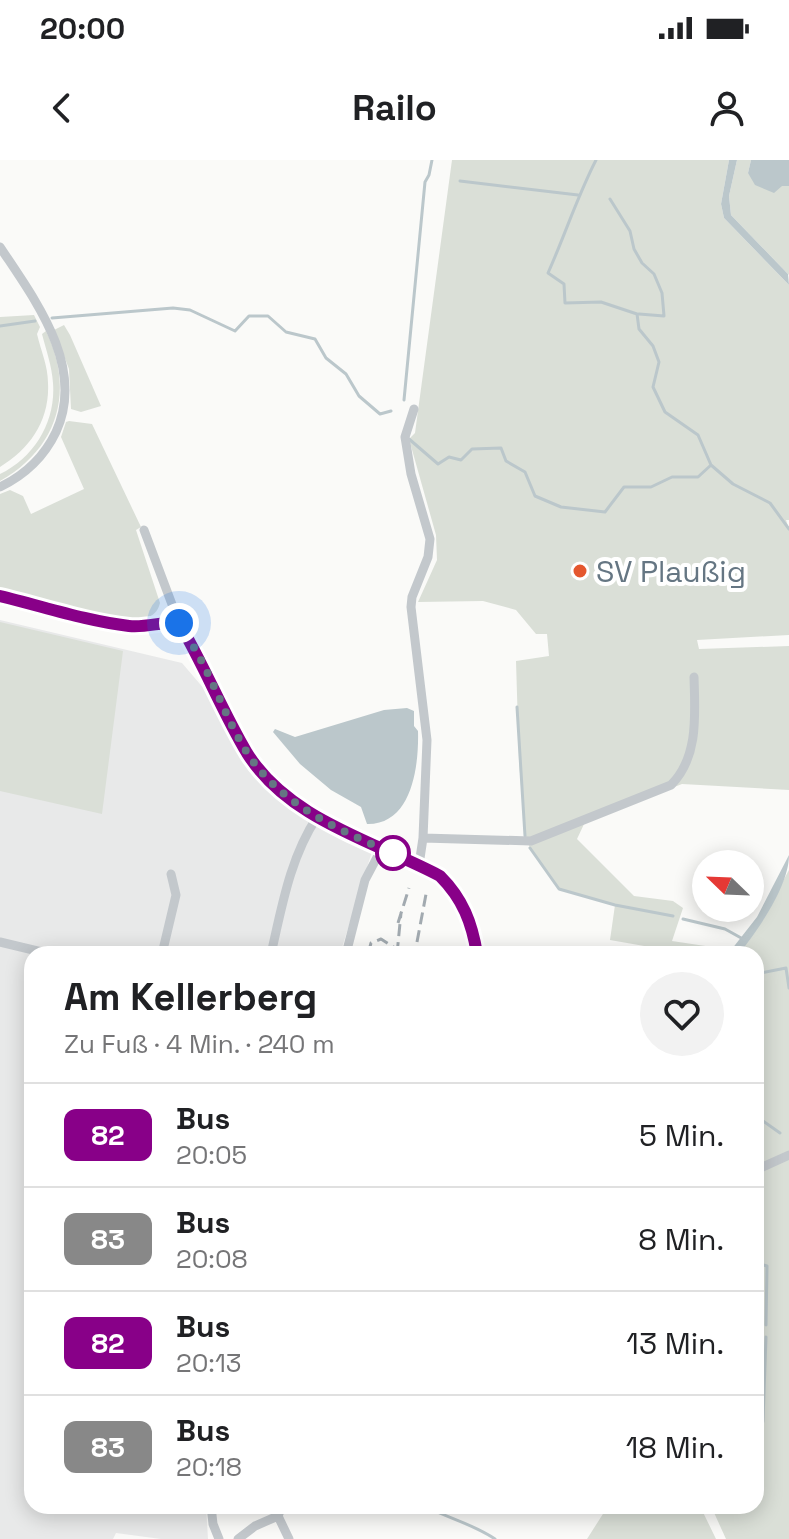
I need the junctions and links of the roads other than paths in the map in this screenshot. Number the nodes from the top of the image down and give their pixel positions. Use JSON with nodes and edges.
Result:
{"nodes":[{"id":1,"x":0,"y":247,"type":"edge"},
{"id":2,"x":414,"y":409,"type":"dead end"},
{"id":3,"x":0,"y":487,"type":"edge"},
{"id":4,"x":144,"y":530,"type":"dead end"},
{"id":5,"x":0,"y":596,"type":"edge"},
{"id":6,"x":179,"y":623,"type":"junction"},
{"id":7,"x":694,"y":677,"type":"dead end"},
{"id":8,"x":317,"y":817,"type":"junction"},
{"id":9,"x":423,"y":838,"type":"junction"},
{"id":10,"x":382,"y":848,"type":"junction"},
{"id":11,"x":419,"y":865,"type":"junction"},
{"id":12,"x":171,"y":874,"type":"dead end"},
{"id":13,"x":0,"y":942,"type":"edge"},
{"id":14,"x":164,"y":946,"type":"edge"},
{"id":15,"x":273,"y":946,"type":"edge"},
{"id":16,"x":348,"y":946,"type":"edge"},
{"id":17,"x":476,"y":946,"type":"edge"},
{"id":18,"x":24,"y":948,"type":"edge"},
{"id":19,"x":789,"y":1155,"type":"edge"},
{"id":20,"x":764,"y":1166,"type":"edge"},
{"id":21,"x":212,"y":1514,"type":"edge"},
{"id":22,"x":275,"y":1514,"type":"edge"},
{"id":23,"x":281,"y":1514,"type":"edge"},
{"id":24,"x":219,"y":1539,"type":"edge"},
{"id":25,"x":238,"y":1539,"type":"edge"},
{"id":26,"x":289,"y":1539,"type":"edge"}],
"edges":[{"from":1,"to":3,"type":"street"},
{"from":2,"to":9,"type":"street"},
{"from":4,"to":6,"type":"street"},
{"from":5,"to":6,"type":"street"},
{"from":6,"to":8,"type":"street"},
{"from":7,"to":9,"type":"street"},
{"from":8,"to":10,"type":"street"},
{"from":8,"to":15,"type":"street"},
{"from":9,"to":11,"type":"street"},
{"from":10,"to":11,"type":"street"},
{"from":10,"to":16,"type":"street"},
{"from":11,"to":17,"type":"street"},
{"from":12,"to":14,"type":"street"},
{"from":13,"to":18,"type":"street"},
{"from":19,"to":20,"type":"street"},
{"from":21,"to":24,"type":"street"},
{"from":22,"to":25,"type":"street"},
{"from":23,"to":26,"type":"street"}]}
